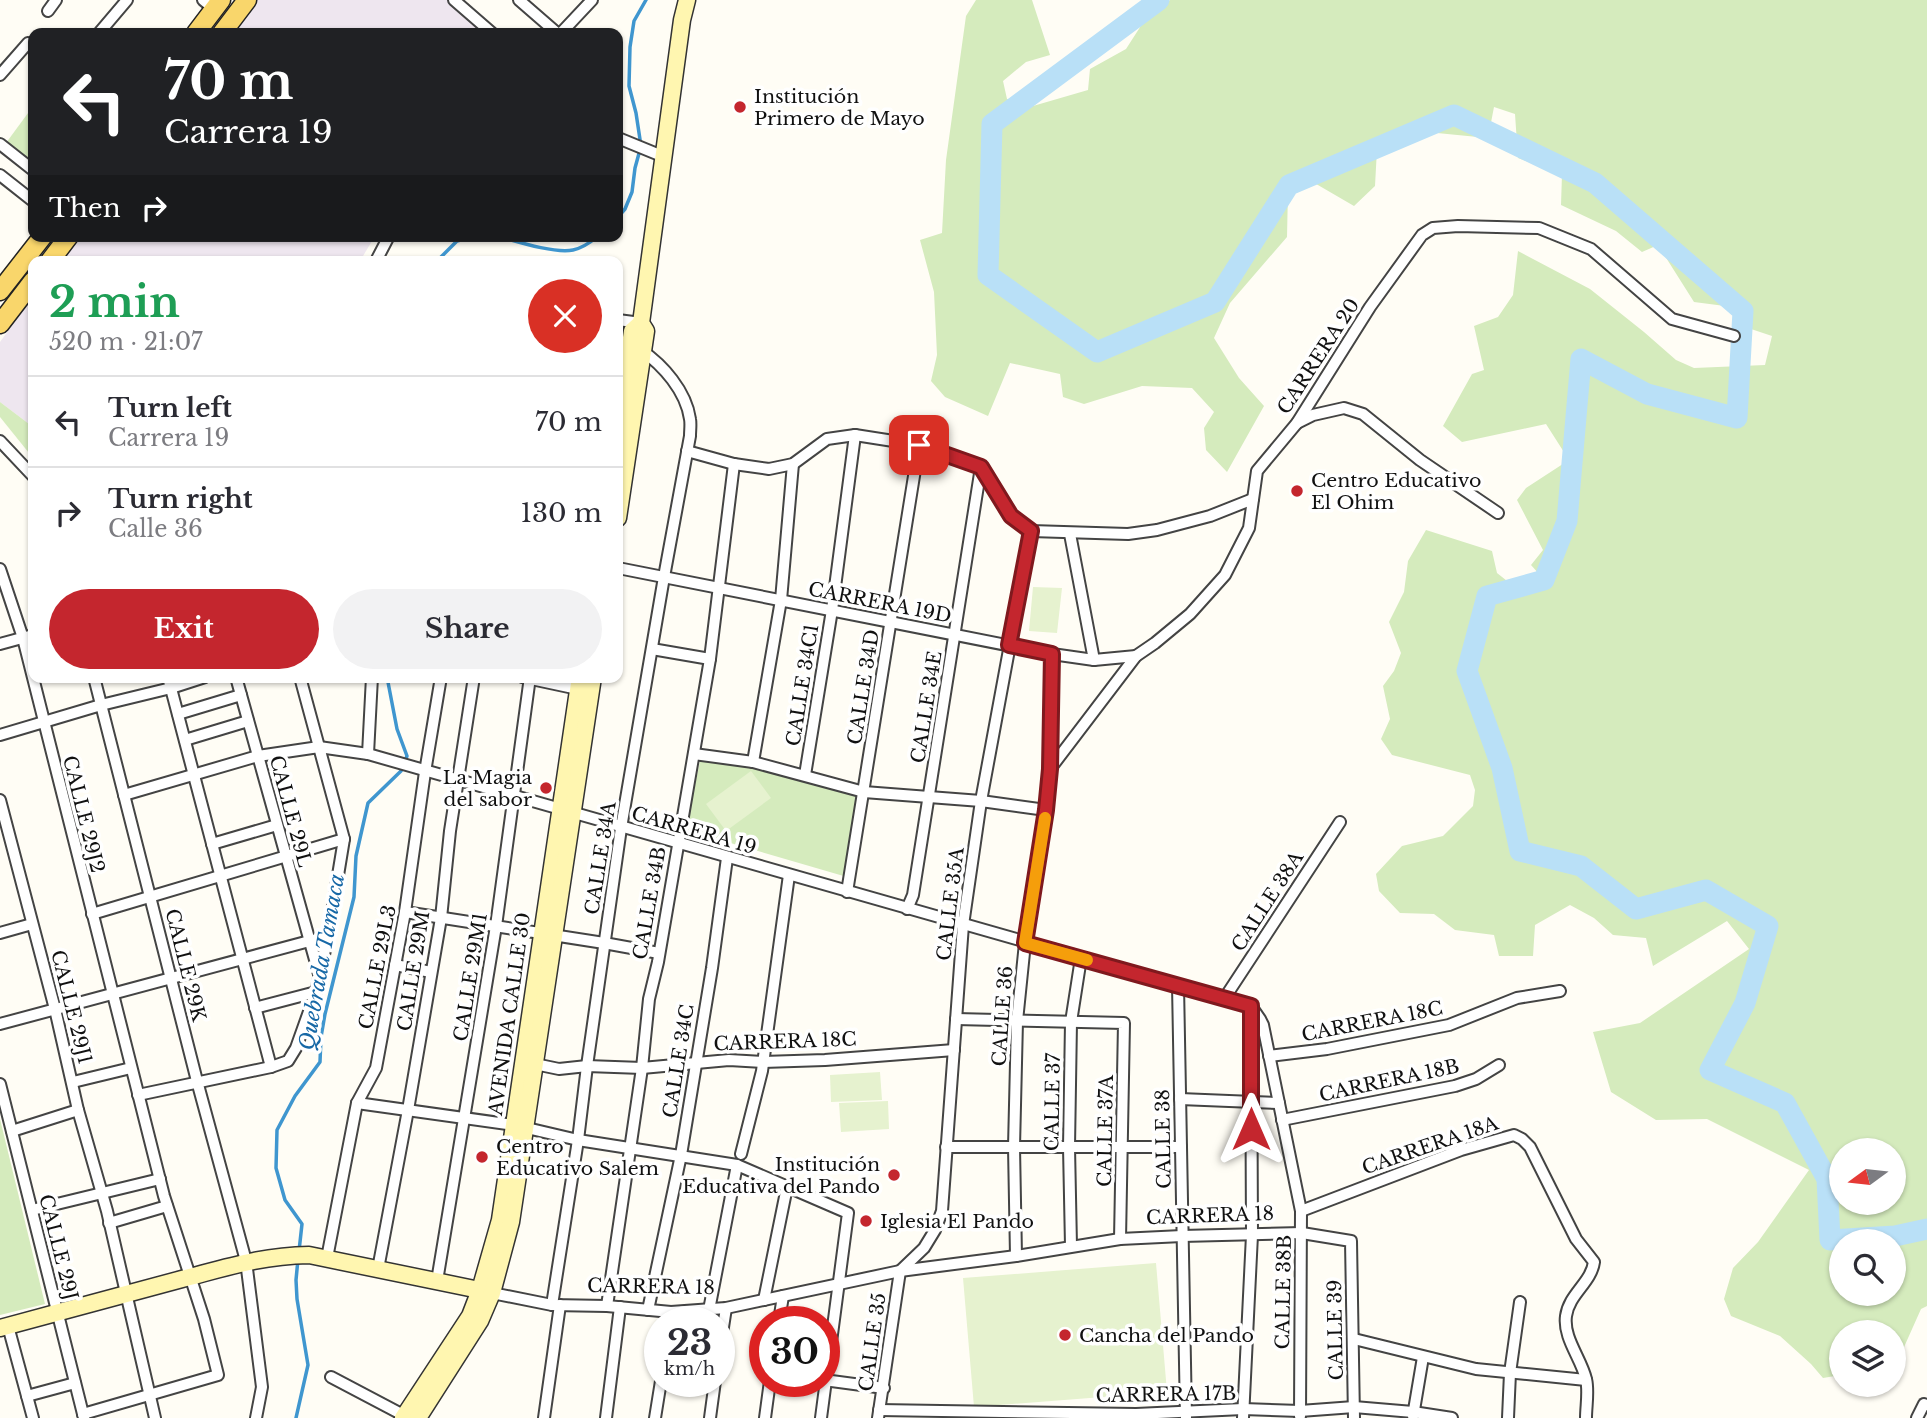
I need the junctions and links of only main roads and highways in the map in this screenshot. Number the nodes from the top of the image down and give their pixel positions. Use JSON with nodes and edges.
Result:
{"nodes":[{"id":1,"x":247,"y":0,"type":"edge"},
{"id":2,"x":687,"y":0,"type":"edge"},
{"id":3,"x":213,"y":3,"type":"edge"},
{"id":4,"x":199,"y":28,"type":"edge"},
{"id":5,"x":226,"y":28,"type":"edge"},
{"id":6,"x":38,"y":242,"type":"edge"},
{"id":7,"x":64,"y":242,"type":"edge"},
{"id":8,"x":54,"y":256,"type":"edge"},
{"id":9,"x":28,"y":288,"type":"edge"},
{"id":10,"x":0,"y":290,"type":"edge"},
{"id":11,"x":0,"y":324,"type":"edge"},
{"id":12,"x":636,"y":349,"type":"junction"},
{"id":13,"x":623,"y":393,"type":"edge"},
{"id":14,"x":623,"y":471,"type":"edge"},
{"id":15,"x":579,"y":683,"type":"edge"},
{"id":16,"x":592,"y":683,"type":"edge"},
{"id":17,"x":566,"y":812,"type":"junction"},
{"id":18,"x":548,"y":934,"type":"junction"},
{"id":19,"x":520,"y":1126,"type":"junction"},
{"id":20,"x":486,"y":1291,"type":"junction"},
{"id":21,"x":4,"y":1327,"type":"edge"},
{"id":22,"x":409,"y":1417,"type":"edge"}],
"edges":[{"from":1,"to":5,"type":"main road"},
{"from":2,"to":12,"type":"main road"},
{"from":3,"to":4,"type":"main road"},
{"from":6,"to":10,"type":"main road"},
{"from":7,"to":8,"type":"main road"},
{"from":9,"to":11,"type":"main road"},
{"from":12,"to":13,"type":"main road"},
{"from":12,"to":14,"type":"main road"},
{"from":15,"to":17,"type":"main road","name":"AVENIDA CALLE 30"},
{"from":16,"to":17,"type":"main road","name":"AVENIDA CALLE 30"},
{"from":17,"to":18,"type":"main road","name":"AVENIDA CALLE 30"},
{"from":18,"to":19,"type":"main road","name":"AVENIDA CALLE 30"},
{"from":18,"to":19,"type":"main road","name":"AVENIDA CALLE 30"},
{"from":19,"to":20,"type":"main road","name":"AVENIDA CALLE 30"},
{"from":20,"to":21,"type":"main road","name":"CARRERA 18"},
{"from":20,"to":22,"type":"main road","name":"AVENIDA CALLE 30"}]}
